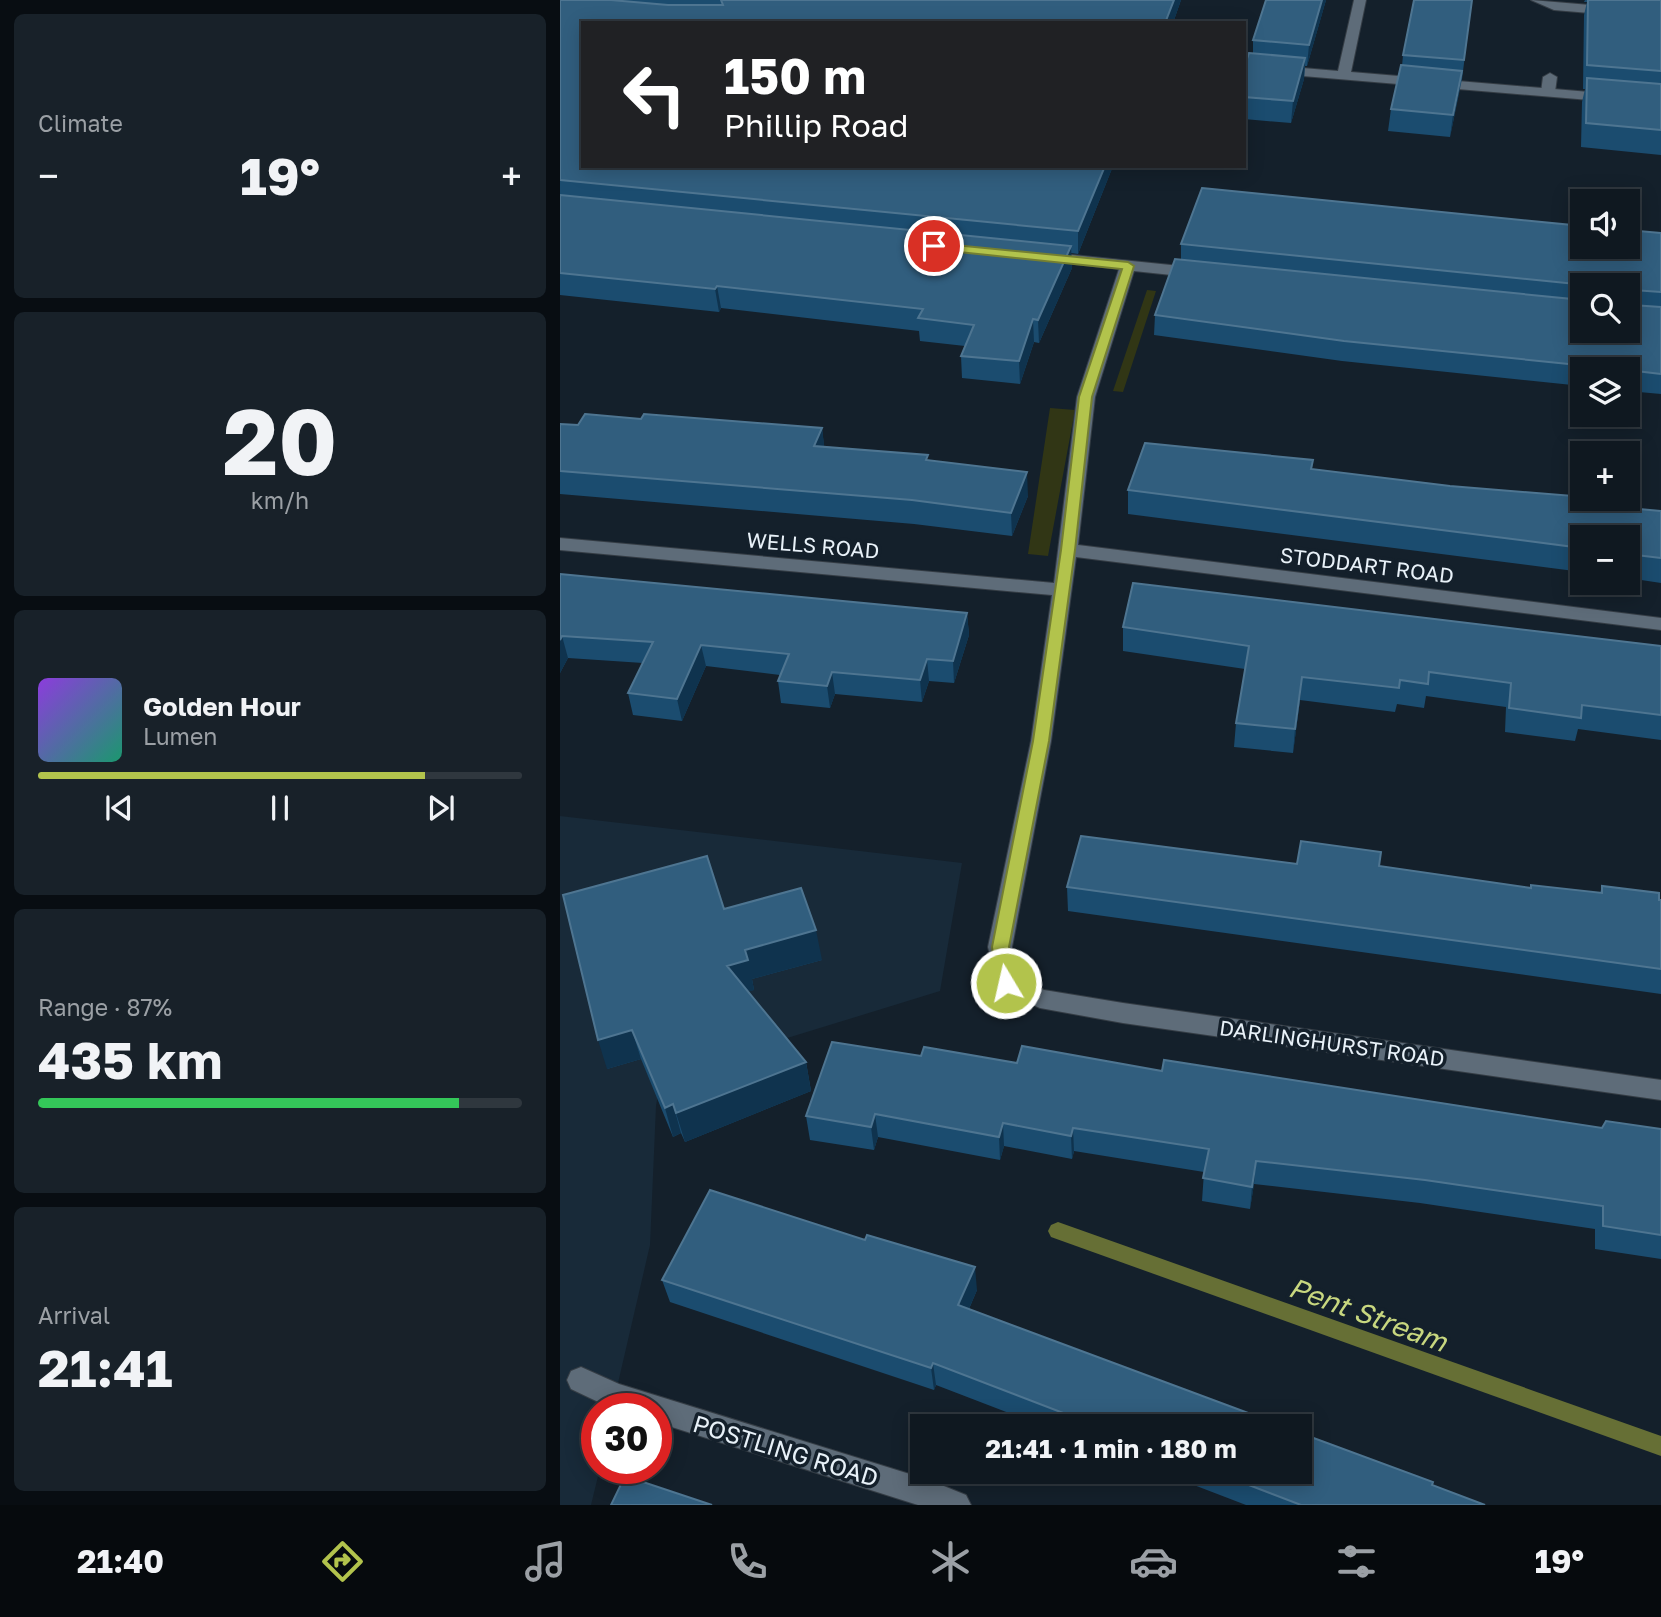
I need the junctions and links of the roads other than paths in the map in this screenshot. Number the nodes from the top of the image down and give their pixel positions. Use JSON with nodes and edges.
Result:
{"nodes":[{"id":1,"x":1360,"y":0,"type":"edge"},
{"id":2,"x":1537,"y":0,"type":"edge"},
{"id":3,"x":1661,"y":15,"type":"edge"},
{"id":4,"x":1246,"y":67,"type":"edge"},
{"id":5,"x":1344,"y":75,"type":"junction"},
{"id":6,"x":1550,"y":77,"type":"dead end"},
{"id":7,"x":1548,"y":93,"type":"junction"},
{"id":8,"x":1661,"y":102,"type":"edge"},
{"id":9,"x":1032,"y":256,"type":"edge"},
{"id":10,"x":1128,"y":266,"type":"junction"},
{"id":11,"x":1211,"y":274,"type":"edge"},
{"id":12,"x":560,"y":544,"type":"edge"},
{"id":13,"x":1068,"y":550,"type":"junction"},
{"id":14,"x":1062,"y":590,"type":"junction"},
{"id":15,"x":1661,"y":624,"type":"edge"},
{"id":16,"x":1661,"y":1090,"type":"edge"},
{"id":17,"x":581,"y":1380,"type":"dead end"},
{"id":18,"x":608,"y":1393,"type":"edge"},
{"id":19,"x":672,"y":1414,"type":"edge"},
{"id":20,"x":956,"y":1505,"type":"edge"}],
"edges":[{"from":1,"to":5,"type":"street"},
{"from":2,"to":3,"type":"street"},
{"from":4,"to":5,"type":"street"},
{"from":5,"to":7,"type":"street"},
{"from":6,"to":7,"type":"street"},
{"from":7,"to":8,"type":"street"},
{"from":9,"to":10,"type":"street"},
{"from":10,"to":11,"type":"street"},
{"from":10,"to":13,"type":"street"},
{"from":12,"to":14,"type":"street","name":"WELLS ROAD"},
{"from":13,"to":14,"type":"street"},
{"from":13,"to":15,"type":"street","name":"STODDART ROAD"},
{"from":14,"to":16,"type":"street","name":"DARLINGHURST ROAD"},
{"from":17,"to":18,"type":"street","name":"POSTLING ROAD"},
{"from":19,"to":20,"type":"street","name":"POSTLING ROAD"}]}
